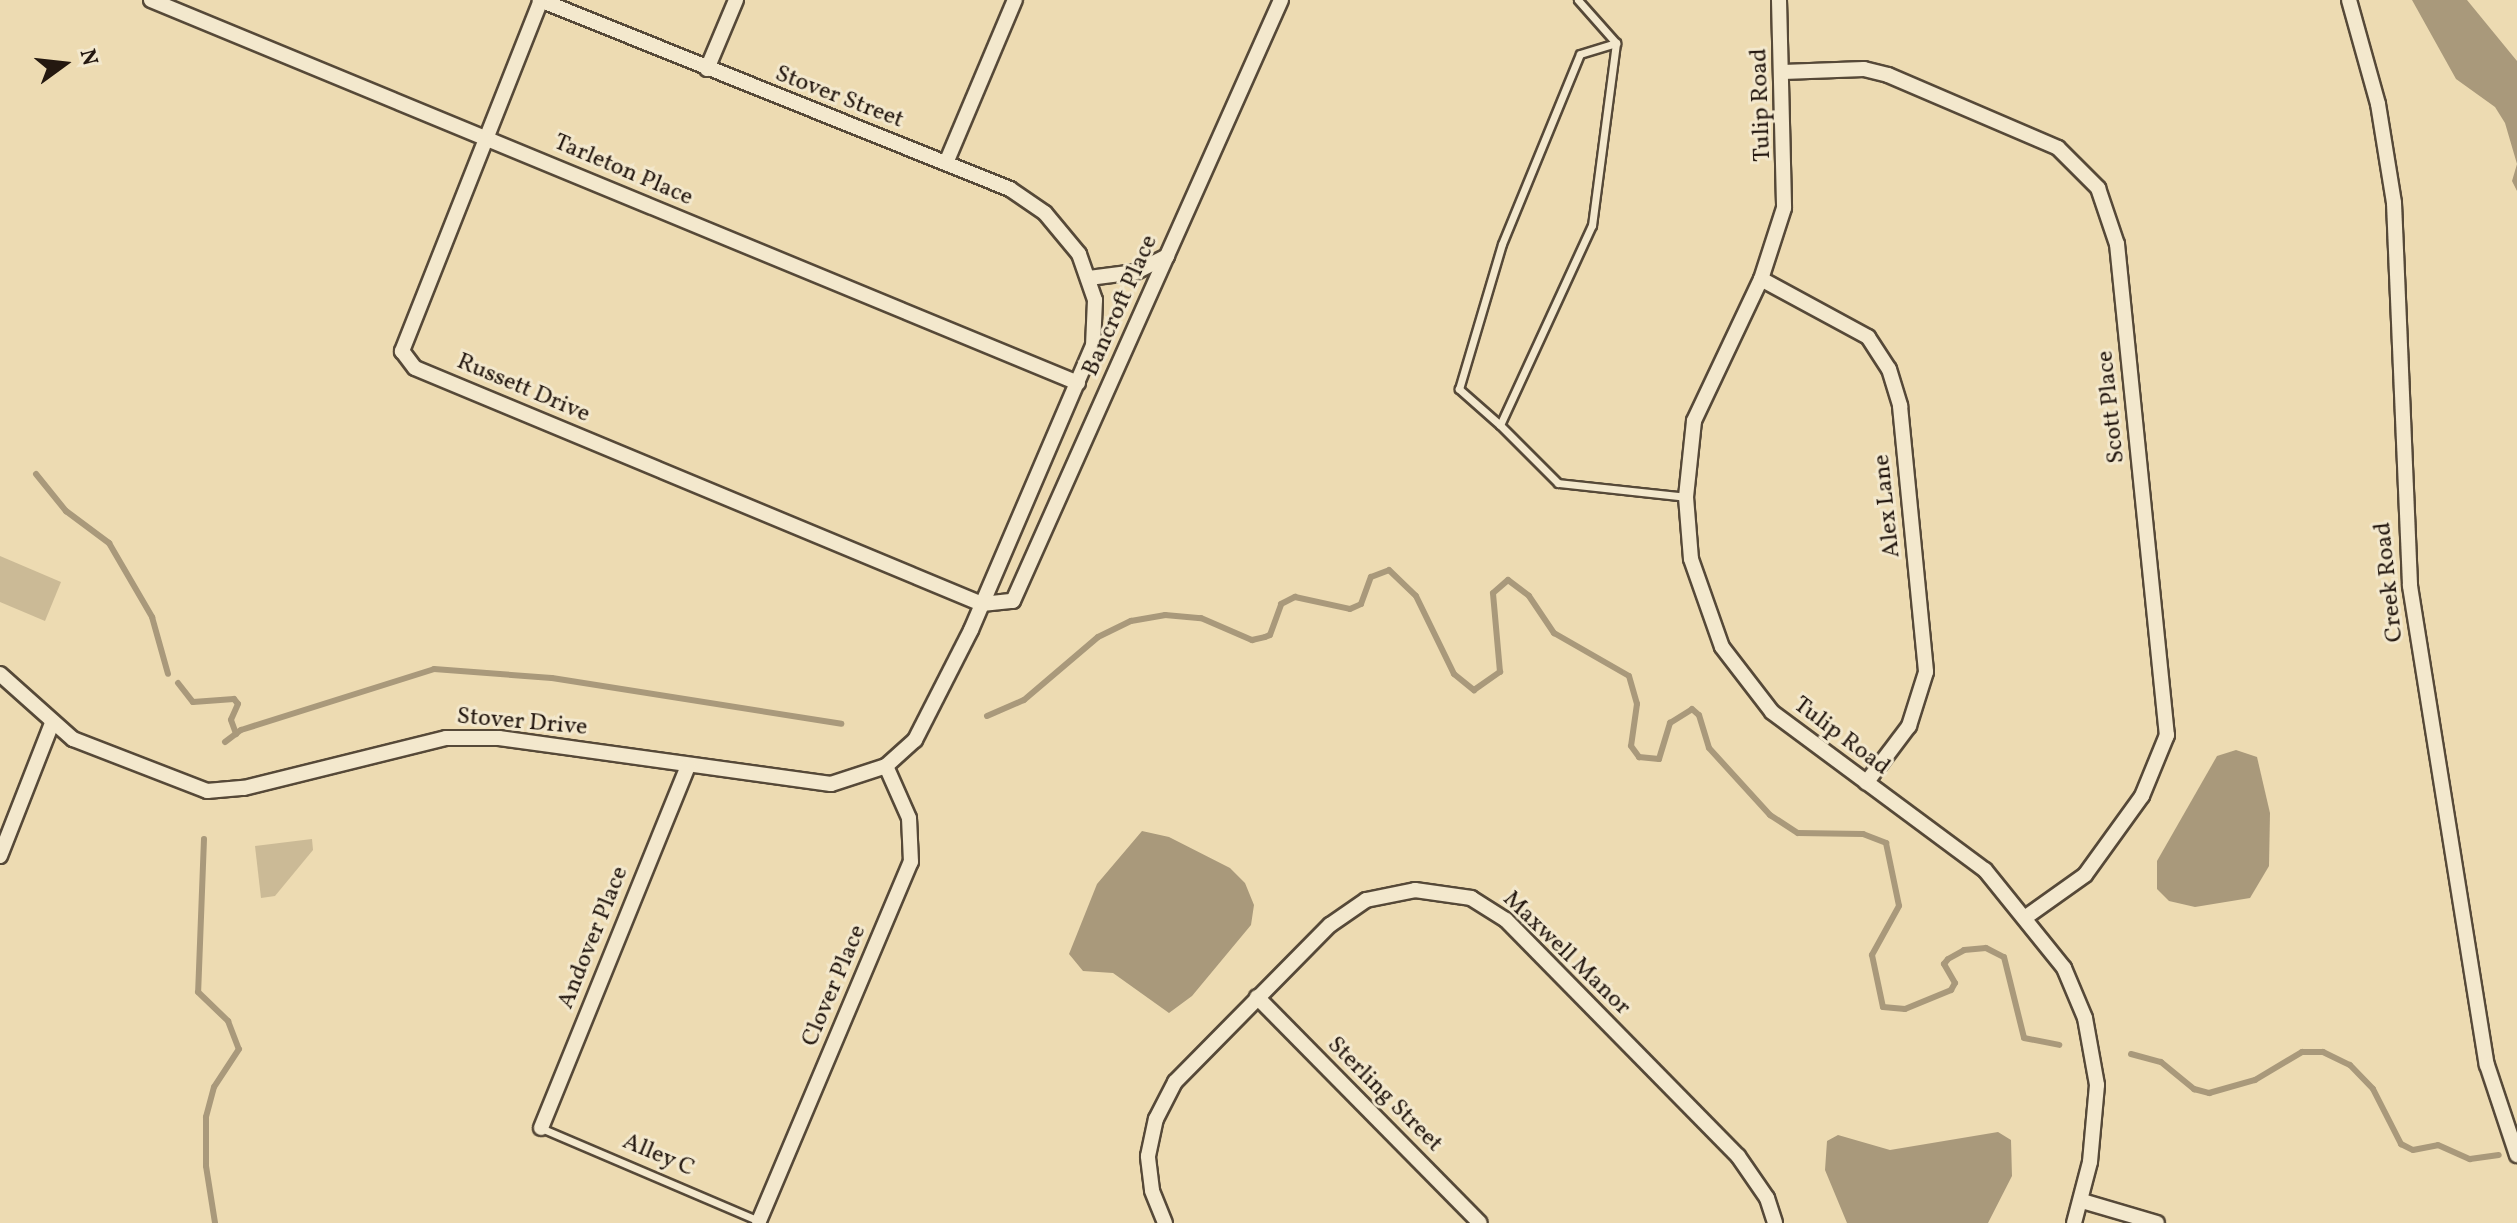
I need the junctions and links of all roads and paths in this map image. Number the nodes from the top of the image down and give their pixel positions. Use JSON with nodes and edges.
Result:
{"nodes":[{"id":1,"x":151,"y":0,"type":"edge"},
{"id":2,"x":541,"y":0,"type":"edge"},
{"id":3,"x":736,"y":0,"type":"edge"},
{"id":4,"x":1015,"y":0,"type":"edge"},
{"id":5,"x":1281,"y":0,"type":"edge"},
{"id":6,"x":1578,"y":0,"type":"edge"},
{"id":7,"x":1779,"y":0,"type":"edge"},
{"id":8,"x":2349,"y":0,"type":"edge"},
{"id":9,"x":1616,"y":43,"type":"junction"},
{"id":10,"x":707,"y":69,"type":"junction"},
{"id":11,"x":1783,"y":72,"type":"junction"},
{"id":12,"x":485,"y":137,"type":"junction"},
{"id":13,"x":946,"y":163,"type":"junction"},
{"id":14,"x":1167,"y":256,"type":"junction"},
{"id":15,"x":1089,"y":278,"type":"junction"},
{"id":16,"x":1761,"y":279,"type":"junction"},
{"id":17,"x":1078,"y":383,"type":"junction"},
{"id":18,"x":1500,"y":425,"type":"junction"},
{"id":19,"x":1686,"y":497,"type":"junction"},
{"id":20,"x":982,"y":604,"type":"junction"},
{"id":21,"x":0,"y":674,"type":"edge"},
{"id":22,"x":52,"y":723,"type":"junction"},
{"id":23,"x":688,"y":766,"type":"junction"},
{"id":24,"x":886,"y":766,"type":"junction"},
{"id":25,"x":1866,"y":783,"type":"junction"},
{"id":26,"x":0,"y":856,"type":"edge"},
{"id":27,"x":2026,"y":917,"type":"junction"},
{"id":28,"x":1257,"y":997,"type":"junction"},
{"id":29,"x":541,"y":1128,"type":"joint"},
{"id":30,"x":2517,"y":1155,"type":"edge"},
{"id":31,"x":2082,"y":1201,"type":"junction"},
{"id":32,"x":759,"y":1221,"type":"joint"},
{"id":33,"x":1165,"y":1223,"type":"edge"},
{"id":34,"x":1480,"y":1223,"type":"edge"},
{"id":35,"x":1775,"y":1223,"type":"edge"},
{"id":36,"x":2074,"y":1223,"type":"edge"},
{"id":37,"x":2157,"y":1223,"type":"edge"}],
"edges":[{"from":1,"to":12,"type":"street","name":"Tarleton Place"},
{"from":2,"to":10,"type":"street","name":"Stover Street"},
{"from":2,"to":12,"type":"street","name":"Russett Drive"},
{"from":3,"to":10,"type":"street"},
{"from":4,"to":13,"type":"street"},
{"from":5,"to":14,"type":"street","name":"Bancroft Place"},
{"from":6,"to":9,"type":"lane"},
{"from":7,"to":11,"type":"street","name":"Tulip Road"},
{"from":8,"to":30,"type":"street","name":"Creek Road"},
{"from":9,"to":18,"type":"lane"},
{"from":9,"to":18,"type":"lane"},
{"from":10,"to":13,"type":"street","name":"Stover Street"},
{"from":11,"to":16,"type":"street","name":"Tulip Road"},
{"from":11,"to":27,"type":"street","name":"Scott Place"},
{"from":12,"to":17,"type":"street","name":"Tarleton Place"},
{"from":12,"to":20,"type":"street","name":"Russett Drive"},
{"from":13,"to":15,"type":"street","name":"Stover Street"},
{"from":14,"to":15,"type":"street"},
{"from":14,"to":20,"type":"street","name":"Bancroft Place"},
{"from":15,"to":17,"type":"street","name":"Stover Street"},
{"from":16,"to":19,"type":"street","name":"Tulip Road"},
{"from":16,"to":25,"type":"street","name":"Alex Lane"},
{"from":17,"to":20,"type":"street","name":"Stover Street"},
{"from":18,"to":19,"type":"lane"},
{"from":19,"to":25,"type":"street","name":"Tulip Road"},
{"from":20,"to":24,"type":"street","name":"Stover Drive"},
{"from":21,"to":22,"type":"street","name":"Stover Drive"},
{"from":22,"to":23,"type":"street","name":"Stover Drive"},
{"from":22,"to":26,"type":"street"},
{"from":23,"to":24,"type":"street","name":"Stover Drive"},
{"from":23,"to":29,"type":"street","name":"Andover Place"},
{"from":24,"to":32,"type":"street","name":"Clover Place"},
{"from":25,"to":27,"type":"street","name":"Tulip Road"},
{"from":27,"to":31,"type":"street","name":"Tulip Road"},
{"from":28,"to":33,"type":"street","name":"Maxwell Manor"},
{"from":28,"to":34,"type":"street","name":"Sterling Street"},
{"from":28,"to":35,"type":"street","name":"Maxwell Manor"},
{"from":29,"to":32,"type":"lane","name":"Alley C"},
{"from":31,"to":36,"type":"street","name":"Tulip Road"},
{"from":31,"to":37,"type":"street"}]}
